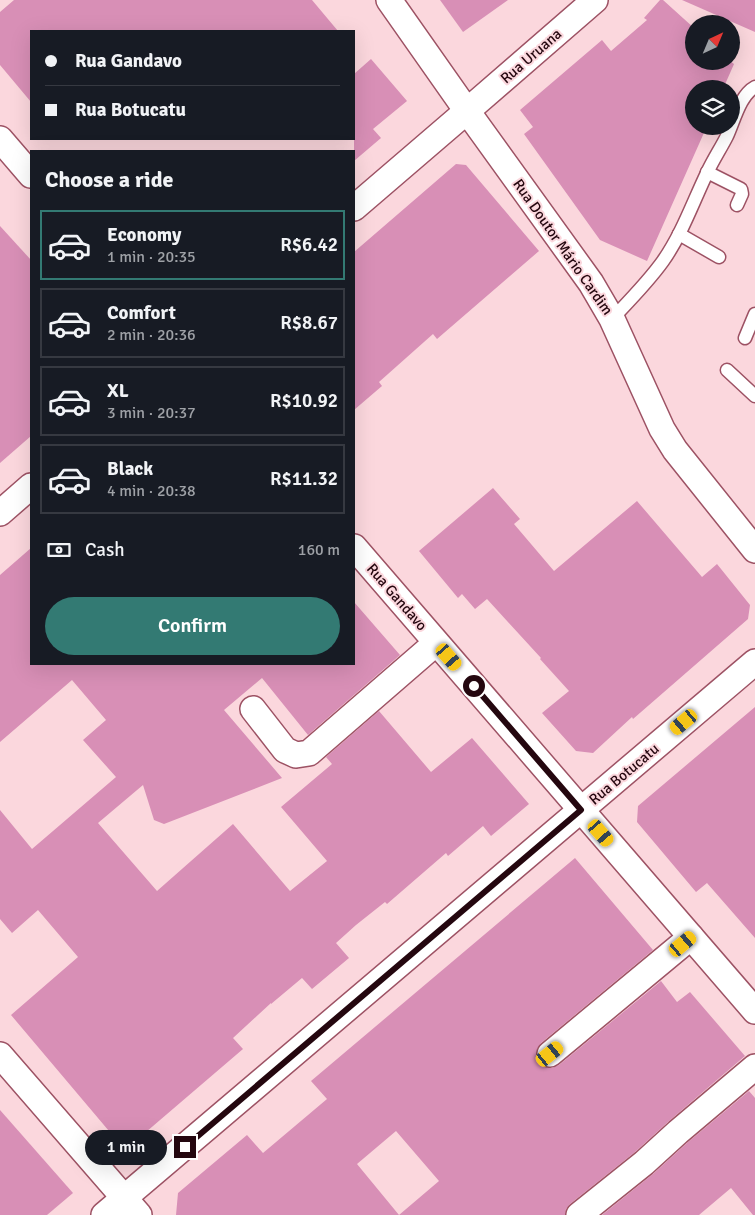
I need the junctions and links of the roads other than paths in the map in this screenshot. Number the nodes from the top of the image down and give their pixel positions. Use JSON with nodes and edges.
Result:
{"nodes":[{"id":1,"x":389,"y":0,"type":"edge"},
{"id":2,"x":595,"y":0,"type":"edge"},
{"id":3,"x":755,"y":87,"type":"edge"},
{"id":4,"x":467,"y":111,"type":"junction"},
{"id":5,"x":0,"y":139,"type":"edge"},
{"id":6,"x":707,"y":172,"type":"junction"},
{"id":7,"x":30,"y":174,"type":"edge"},
{"id":8,"x":737,"y":205,"type":"dead end"},
{"id":9,"x":355,"y":207,"type":"edge"},
{"id":10,"x":679,"y":234,"type":"junction"},
{"id":11,"x":719,"y":257,"type":"dead end"},
{"id":12,"x":755,"y":314,"type":"edge"},
{"id":13,"x":612,"y":319,"type":"junction"},
{"id":14,"x":745,"y":338,"type":"dead end"},
{"id":15,"x":727,"y":370,"type":"dead end"},
{"id":16,"x":755,"y":396,"type":"edge"},
{"id":17,"x":30,"y":487,"type":"edge"},
{"id":18,"x":0,"y":513,"type":"edge"},
{"id":19,"x":355,"y":547,"type":"edge"},
{"id":20,"x":755,"y":550,"type":"edge"},
{"id":21,"x":436,"y":643,"type":"junction"},
{"id":22,"x":755,"y":662,"type":"edge"},
{"id":23,"x":253,"y":709,"type":"dead end"},
{"id":24,"x":581,"y":810,"type":"junction"},
{"id":25,"x":691,"y":937,"type":"junction"},
{"id":26,"x":755,"y":1011,"type":"edge"},
{"id":27,"x":550,"y":1054,"type":"dead end"},
{"id":28,"x":0,"y":1055,"type":"edge"},
{"id":29,"x":755,"y":1066,"type":"edge"},
{"id":30,"x":132,"y":1207,"type":"edge"},
{"id":31,"x":104,"y":1215,"type":"edge"},
{"id":32,"x":579,"y":1215,"type":"edge"}],
"edges":[{"from":1,"to":4,"type":"street","name":"Rua Doutor Mário Cardim"},
{"from":2,"to":4,"type":"street","name":"Rua Uruana"},
{"from":3,"to":6,"type":"lane"},
{"from":4,"to":9,"type":"street","name":"Rua Uruana"},
{"from":4,"to":13,"type":"street","name":"Rua Doutor Mário Cardim"},
{"from":5,"to":7,"type":"street"},
{"from":6,"to":8,"type":"lane"},
{"from":6,"to":10,"type":"lane"},
{"from":10,"to":11,"type":"lane"},
{"from":10,"to":13,"type":"lane"},
{"from":12,"to":14,"type":"lane"},
{"from":13,"to":20,"type":"street","name":"Rua Doutor Mário Cardim"},
{"from":15,"to":16,"type":"lane"},
{"from":17,"to":18,"type":"street"},
{"from":19,"to":21,"type":"street","name":"Rua Gandavo"},
{"from":21,"to":23,"type":"street"},
{"from":21,"to":24,"type":"street","name":"Rua Gandavo"},
{"from":22,"to":24,"type":"street","name":"Rua Botucatu"},
{"from":24,"to":25,"type":"street","name":"Rua Gandavo"},
{"from":24,"to":30,"type":"street","name":"Rua Botucatu"},
{"from":25,"to":26,"type":"street","name":"Rua Gandavo"},
{"from":25,"to":27,"type":"street"},
{"from":28,"to":30,"type":"street"},
{"from":29,"to":32,"type":"street"},
{"from":30,"to":31,"type":"street","name":"Rua Botucatu"}]}
